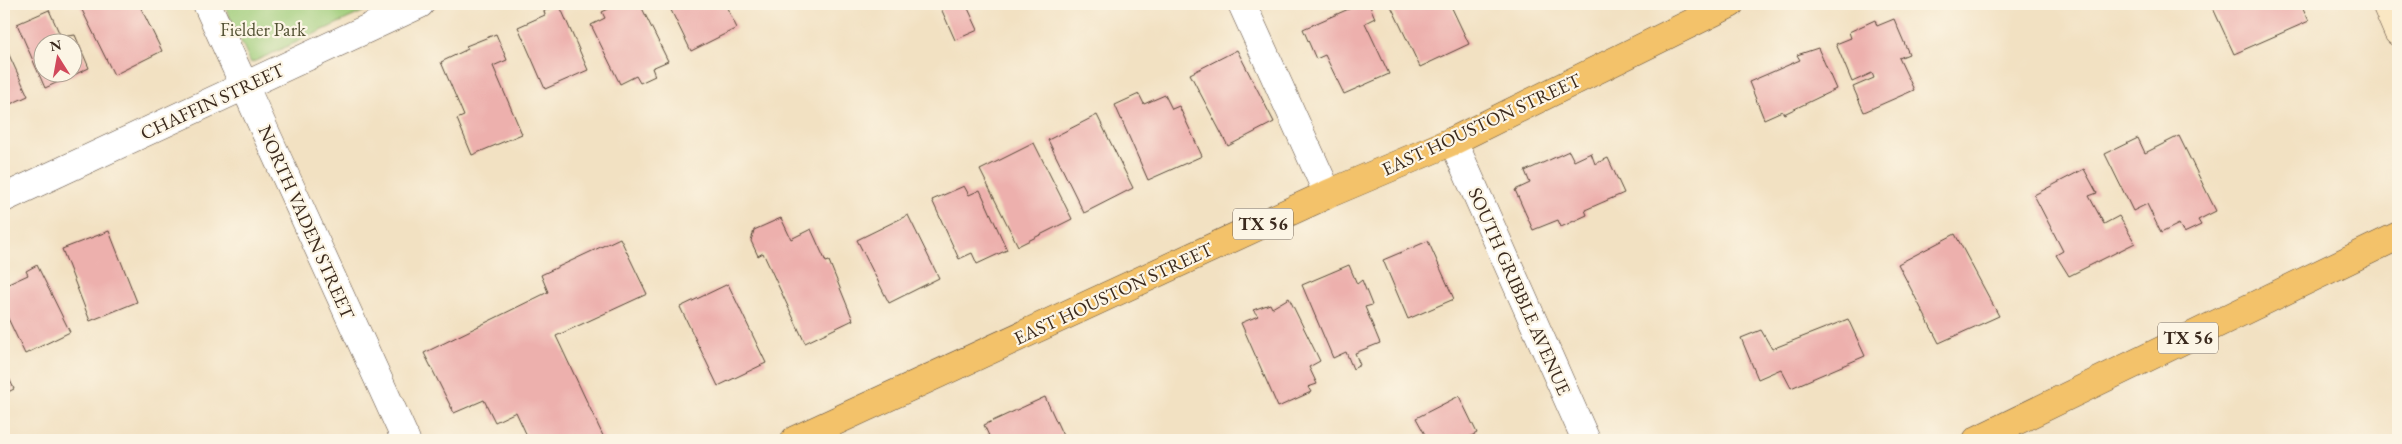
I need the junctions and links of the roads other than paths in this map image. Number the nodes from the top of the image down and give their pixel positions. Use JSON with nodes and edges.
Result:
{"nodes":[{"id":1,"x":207,"y":4,"type":"edge"},
{"id":2,"x":420,"y":4,"type":"edge"},
{"id":3,"x":1242,"y":4,"type":"edge"},
{"id":4,"x":2386,"y":4,"type":"edge"},
{"id":5,"x":1724,"y":5,"type":"edge"},
{"id":6,"x":2398,"y":32,"type":"edge"},
{"id":7,"x":244,"y":85,"type":"junction"},
{"id":8,"x":1454,"y":141,"type":"junction"},
{"id":9,"x":1328,"y":194,"type":"junction"},
{"id":10,"x":4,"y":198,"type":"edge"},
{"id":11,"x":2398,"y":236,"type":"edge"},
{"id":12,"x":406,"y":440,"type":"edge"},
{"id":13,"x":794,"y":440,"type":"edge"},
{"id":14,"x":1586,"y":440,"type":"edge"},
{"id":15,"x":1977,"y":440,"type":"edge"}],
"edges":[{"from":1,"to":7,"type":"street","name":"NORTH VADEN STREET"},
{"from":2,"to":7,"type":"street","name":"CHAFFIN STREET"},
{"from":3,"to":9,"type":"street"},
{"from":4,"to":6,"type":"main road"},
{"from":5,"to":8,"type":"main road","name":"EAST HOUSTON STREET","number":"TX 56"},
{"from":7,"to":10,"type":"street","name":"CHAFFIN STREET"},
{"from":7,"to":12,"type":"street","name":"NORTH VADEN STREET"},
{"from":8,"to":9,"type":"main road","name":"EAST HOUSTON STREET","number":"TX 56"},
{"from":8,"to":14,"type":"street","name":"SOUTH GRIBBLE AVENUE"},
{"from":9,"to":13,"type":"main road","name":"EAST HOUSTON STREET","number":"TX 56"},
{"from":11,"to":15,"type":"main road","number":"TX 56"}]}
